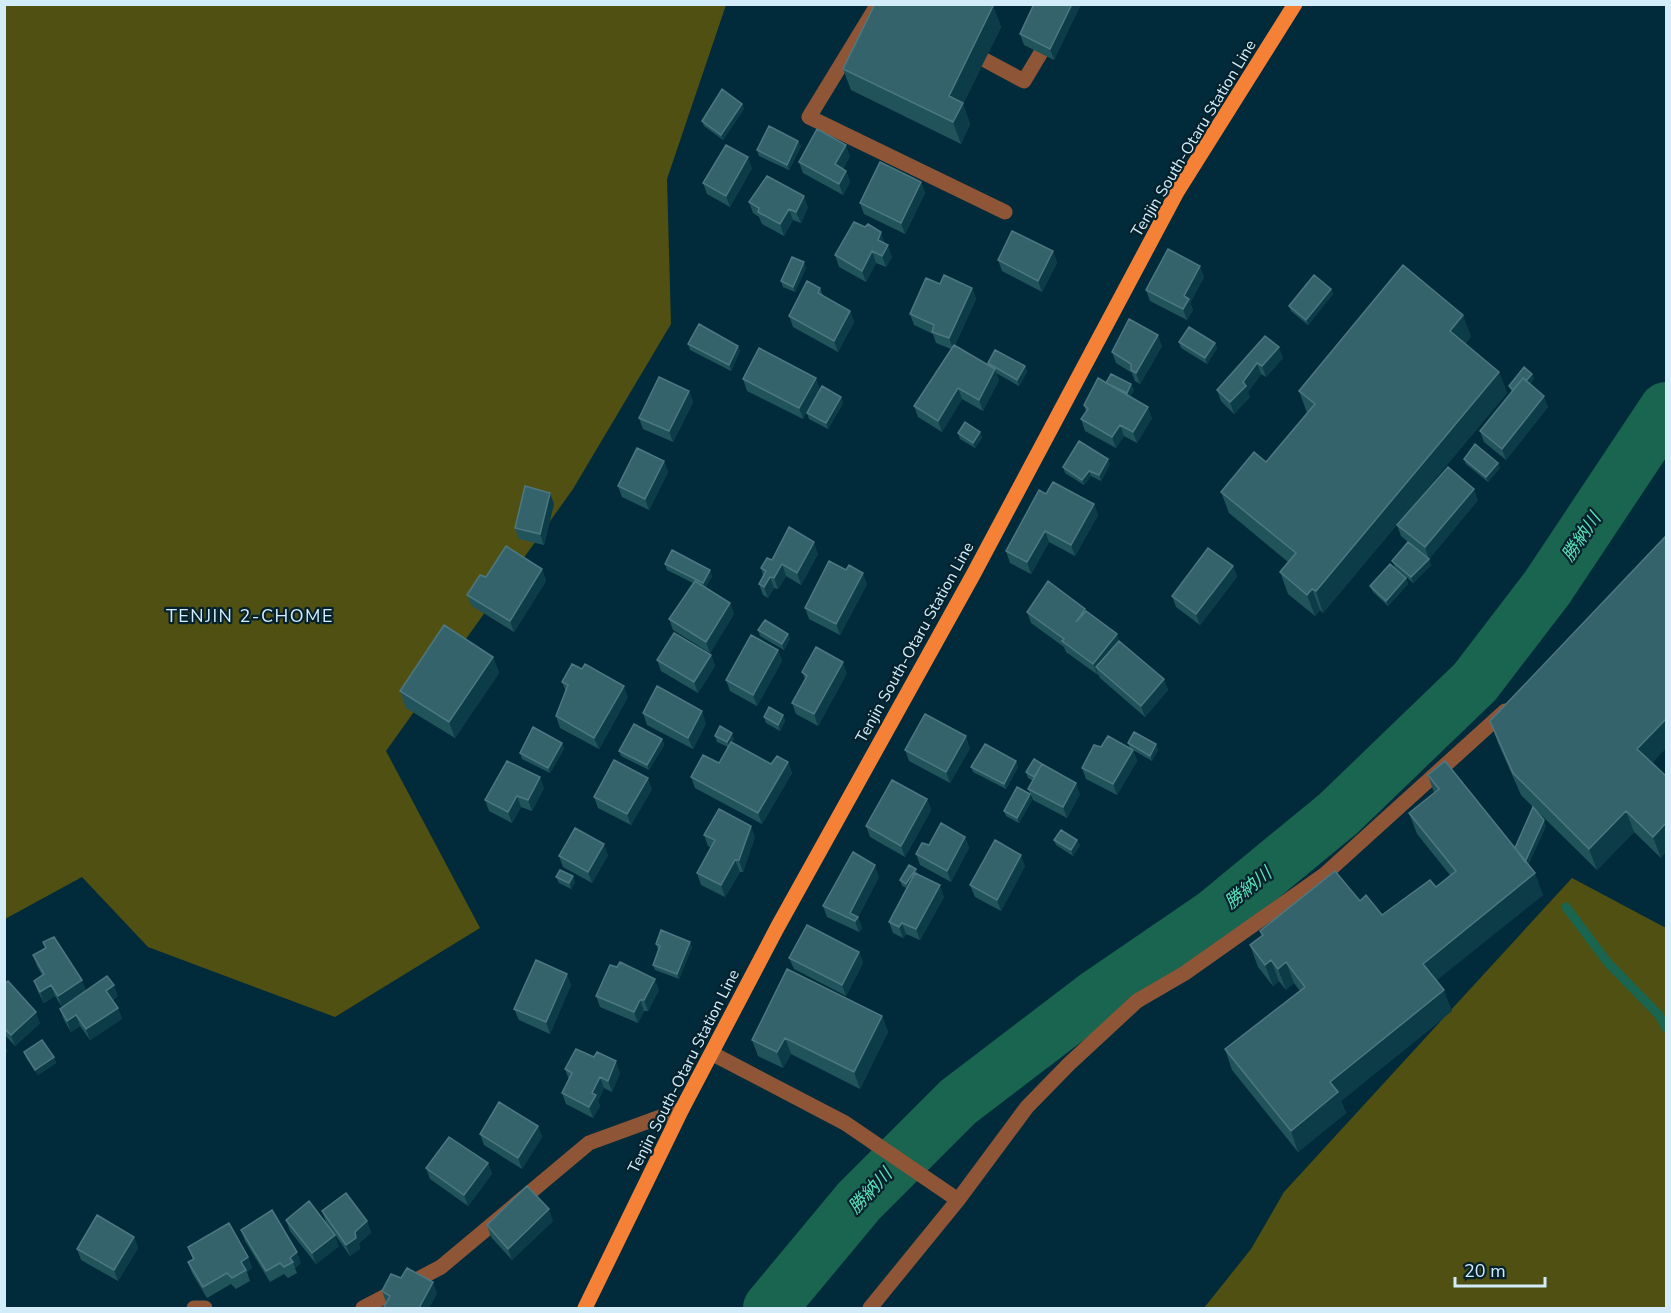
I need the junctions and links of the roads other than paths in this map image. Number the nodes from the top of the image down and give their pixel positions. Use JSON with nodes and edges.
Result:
{"nodes":[{"id":1,"x":1070,"y":4,"type":"edge"},
{"id":2,"x":1295,"y":4,"type":"edge"},
{"id":3,"x":883,"y":6,"type":"edge"},
{"id":4,"x":952,"y":43,"type":"edge"},
{"id":5,"x":1005,"y":212,"type":"dead end"},
{"id":6,"x":1513,"y":704,"type":"edge"},
{"id":7,"x":713,"y":1054,"type":"junction"},
{"id":8,"x":682,"y":1109,"type":"junction"},
{"id":9,"x":958,"y":1200,"type":"junction"},
{"id":10,"x":194,"y":1308,"type":"edge"},
{"id":11,"x":205,"y":1308,"type":"edge"},
{"id":12,"x":363,"y":1308,"type":"edge"},
{"id":13,"x":585,"y":1308,"type":"edge"},
{"id":14,"x":870,"y":1308,"type":"edge"}],
"edges":[{"from":1,"to":4,"type":"street"},
{"from":2,"to":7,"type":"main road","name":"Tenjin South-Otaru Station Line"},
{"from":3,"to":5,"type":"street"},
{"from":6,"to":9,"type":"street"},
{"from":7,"to":8,"type":"main road","name":"Tenjin South-Otaru Station Line"},
{"from":7,"to":9,"type":"street"},
{"from":8,"to":12,"type":"street"},
{"from":8,"to":13,"type":"main road","name":"Tenjin South-Otaru Station Line"},
{"from":9,"to":14,"type":"street"},
{"from":10,"to":11,"type":"street"}]}
